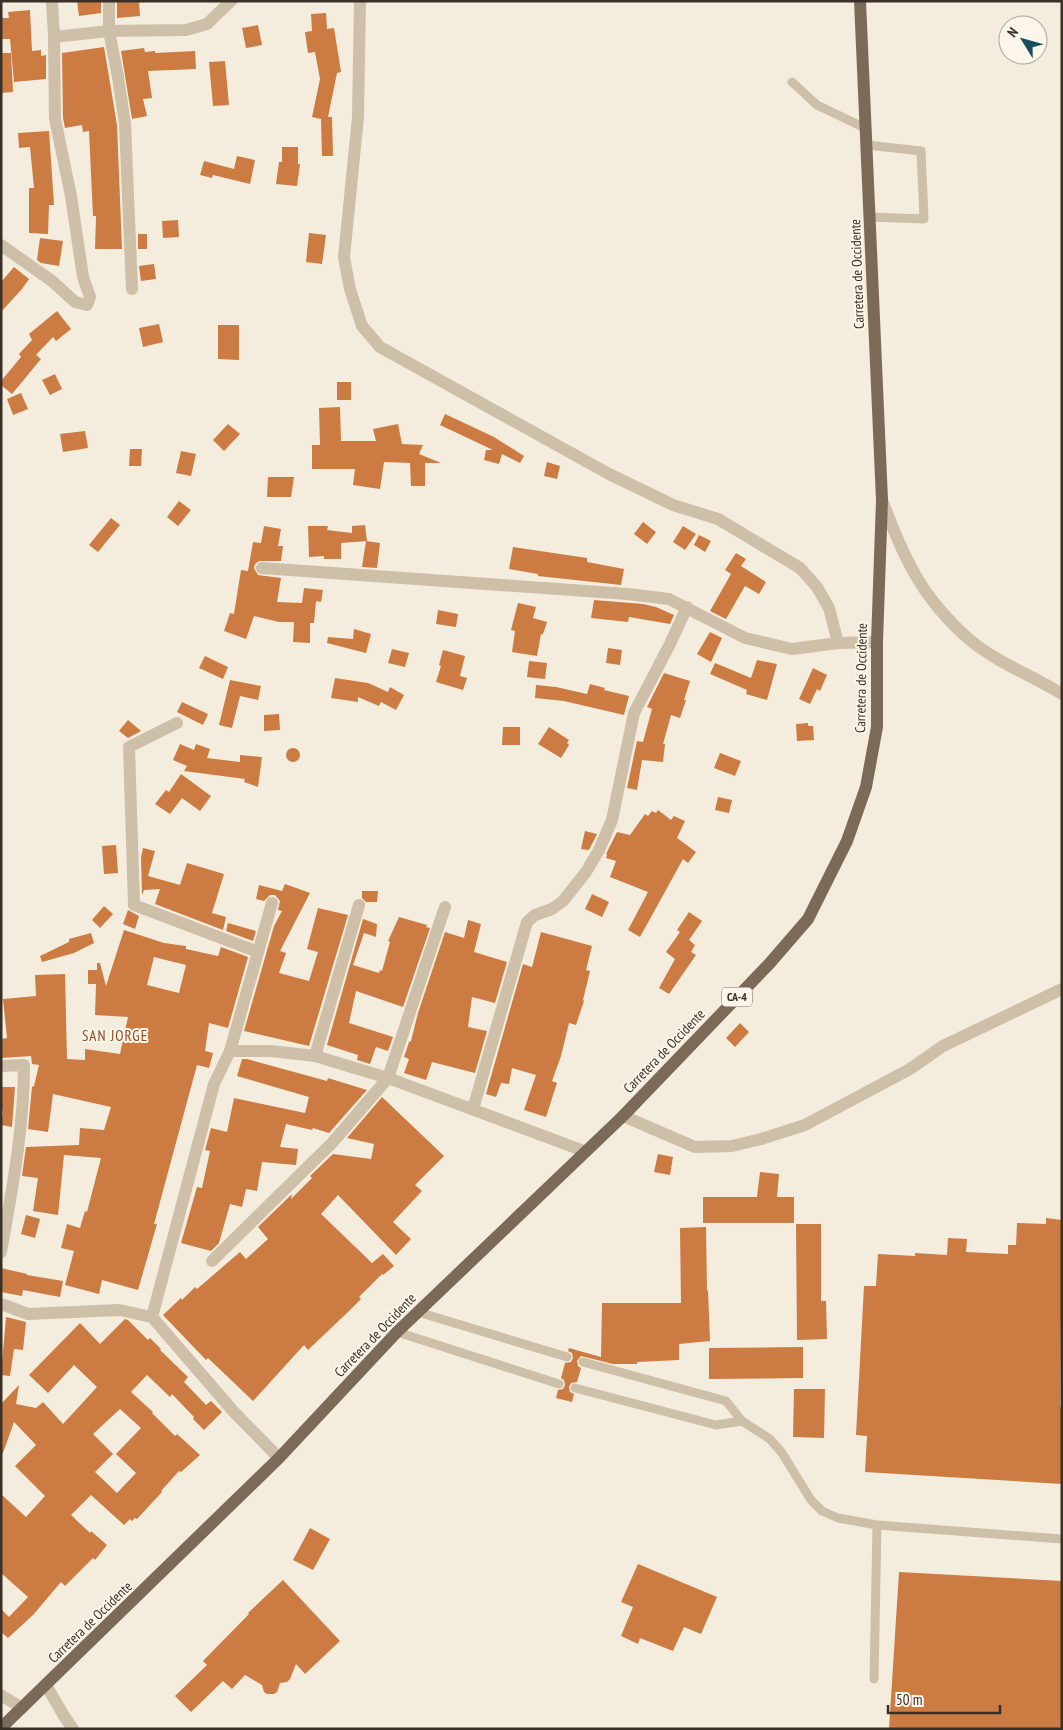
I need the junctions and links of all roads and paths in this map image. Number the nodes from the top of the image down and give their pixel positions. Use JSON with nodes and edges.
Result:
{"nodes":[{"id":1,"x":52,"y":1,"type":"edge"},
{"id":2,"x":109,"y":1,"type":"edge"},
{"id":3,"x":231,"y":1,"type":"edge"},
{"id":4,"x":360,"y":1,"type":"edge"},
{"id":5,"x":860,"y":1,"type":"edge"},
{"id":6,"x":109,"y":31,"type":"junction"},
{"id":7,"x":54,"y":37,"type":"junction"},
{"id":8,"x":792,"y":82,"type":"dead end"},
{"id":9,"x":865,"y":128,"type":"junction"},
{"id":10,"x":867,"y":145,"type":"junction"},
{"id":11,"x":870,"y":217,"type":"junction"},
{"id":12,"x":1,"y":244,"type":"edge"},
{"id":13,"x":132,"y":289,"type":"dead end"},
{"id":14,"x":882,"y":500,"type":"junction"},
{"id":15,"x":262,"y":568,"type":"dead end"},
{"id":16,"x":687,"y":607,"type":"junction"},
{"id":17,"x":877,"y":642,"type":"junction"},
{"id":18,"x":838,"y":643,"type":"junction"},
{"id":19,"x":1062,"y":694,"type":"edge"},
{"id":20,"x":178,"y":723,"type":"dead end"},
{"id":21,"x":272,"y":903,"type":"dead end"},
{"id":22,"x":359,"y":905,"type":"dead end"},
{"id":23,"x":445,"y":907,"type":"dead end"},
{"id":24,"x":258,"y":952,"type":"junction"},
{"id":25,"x":1062,"y":989,"type":"edge"},
{"id":26,"x":230,"y":1051,"type":"junction"},
{"id":27,"x":315,"y":1056,"type":"junction"},
{"id":28,"x":1,"y":1066,"type":"edge"},
{"id":29,"x":388,"y":1078,"type":"junction"},
{"id":30,"x":473,"y":1109,"type":"junction"},
{"id":31,"x":623,"y":1116,"type":"junction"},
{"id":32,"x":584,"y":1151,"type":"junction"},
{"id":33,"x":1,"y":1252,"type":"edge"},
{"id":34,"x":212,"y":1261,"type":"dead end"},
{"id":35,"x":1,"y":1304,"type":"edge"},
{"id":36,"x":418,"y":1312,"type":"junction"},
{"id":37,"x":152,"y":1317,"type":"junction"},
{"id":38,"x":397,"y":1332,"type":"junction"},
{"id":39,"x":567,"y":1357,"type":"dead end"},
{"id":40,"x":583,"y":1362,"type":"dead end"},
{"id":41,"x":559,"y":1384,"type":"dead end"},
{"id":42,"x":575,"y":1388,"type":"dead end"},
{"id":43,"x":742,"y":1421,"type":"junction"},
{"id":44,"x":279,"y":1458,"type":"junction"},
{"id":45,"x":876,"y":1525,"type":"junction"},
{"id":46,"x":1062,"y":1539,"type":"edge"},
{"id":47,"x":874,"y":1680,"type":"dead end"},
{"id":48,"x":46,"y":1685,"type":"junction"},
{"id":49,"x":1,"y":1695,"type":"edge"},
{"id":50,"x":22,"y":1708,"type":"junction"},
{"id":51,"x":1,"y":1728,"type":"edge"},
{"id":52,"x":73,"y":1729,"type":"edge"}],
"edges":[{"from":1,"to":7,"type":"street"},
{"from":2,"to":6,"type":"street"},
{"from":3,"to":6,"type":"street"},
{"from":4,"to":18,"type":"street"},
{"from":5,"to":9,"type":"main road","name":"Carretera de Occidente","number":"CA-4"},
{"from":6,"to":7,"type":"street"},
{"from":6,"to":13,"type":"street"},
{"from":7,"to":12,"type":"street"},
{"from":8,"to":9,"type":"lane"},
{"from":9,"to":10,"type":"main road","name":"Carretera de Occidente","number":"CA-4"},
{"from":10,"to":11,"type":"main road","name":"Carretera de Occidente","number":"CA-4"},
{"from":10,"to":11,"type":"lane"},
{"from":11,"to":14,"type":"main road","name":"Carretera de Occidente","number":"CA-4"},
{"from":14,"to":17,"type":"main road","name":"Carretera de Occidente","number":"CA-4"},
{"from":14,"to":19,"type":"street"},
{"from":15,"to":16,"type":"street"},
{"from":16,"to":18,"type":"street"},
{"from":16,"to":30,"type":"street"},
{"from":17,"to":18,"type":"street"},
{"from":17,"to":31,"type":"main road","name":"Carretera de Occidente","number":"CA-4"},
{"from":20,"to":24,"type":"street"},
{"from":21,"to":24,"type":"street"},
{"from":22,"to":27,"type":"street"},
{"from":23,"to":29,"type":"street"},
{"from":24,"to":26,"type":"street"},
{"from":25,"to":31,"type":"street"},
{"from":26,"to":27,"type":"street"},
{"from":26,"to":37,"type":"street"},
{"from":27,"to":29,"type":"street"},
{"from":28,"to":33,"type":"street"},
{"from":29,"to":30,"type":"street"},
{"from":29,"to":34,"type":"street"},
{"from":30,"to":32,"type":"street"},
{"from":31,"to":32,"type":"main road","name":"Carretera de Occidente","number":"CA-4"},
{"from":32,"to":36,"type":"main road","name":"Carretera de Occidente","number":"CA-4"},
{"from":35,"to":37,"type":"street"},
{"from":36,"to":38,"type":"main road","name":"Carretera de Occidente","number":"CA-4"},
{"from":36,"to":39,"type":"lane"},
{"from":37,"to":44,"type":"street"},
{"from":38,"to":41,"type":"lane"},
{"from":38,"to":44,"type":"main road","name":"Carretera de Occidente","number":"CA-4"},
{"from":40,"to":43,"type":"lane"},
{"from":42,"to":43,"type":"lane"},
{"from":43,"to":45,"type":"lane"},
{"from":44,"to":48,"type":"main road","name":"Carretera de Occidente","number":"CA-4"},
{"from":45,"to":46,"type":"lane"},
{"from":45,"to":47,"type":"lane"},
{"from":48,"to":50,"type":"main road","name":"Carretera de Occidente","number":"CA-4"},
{"from":48,"to":52,"type":"street"},
{"from":49,"to":50,"type":"street"},
{"from":50,"to":51,"type":"main road","name":"Carretera de Occidente","number":"CA-4"}]}
